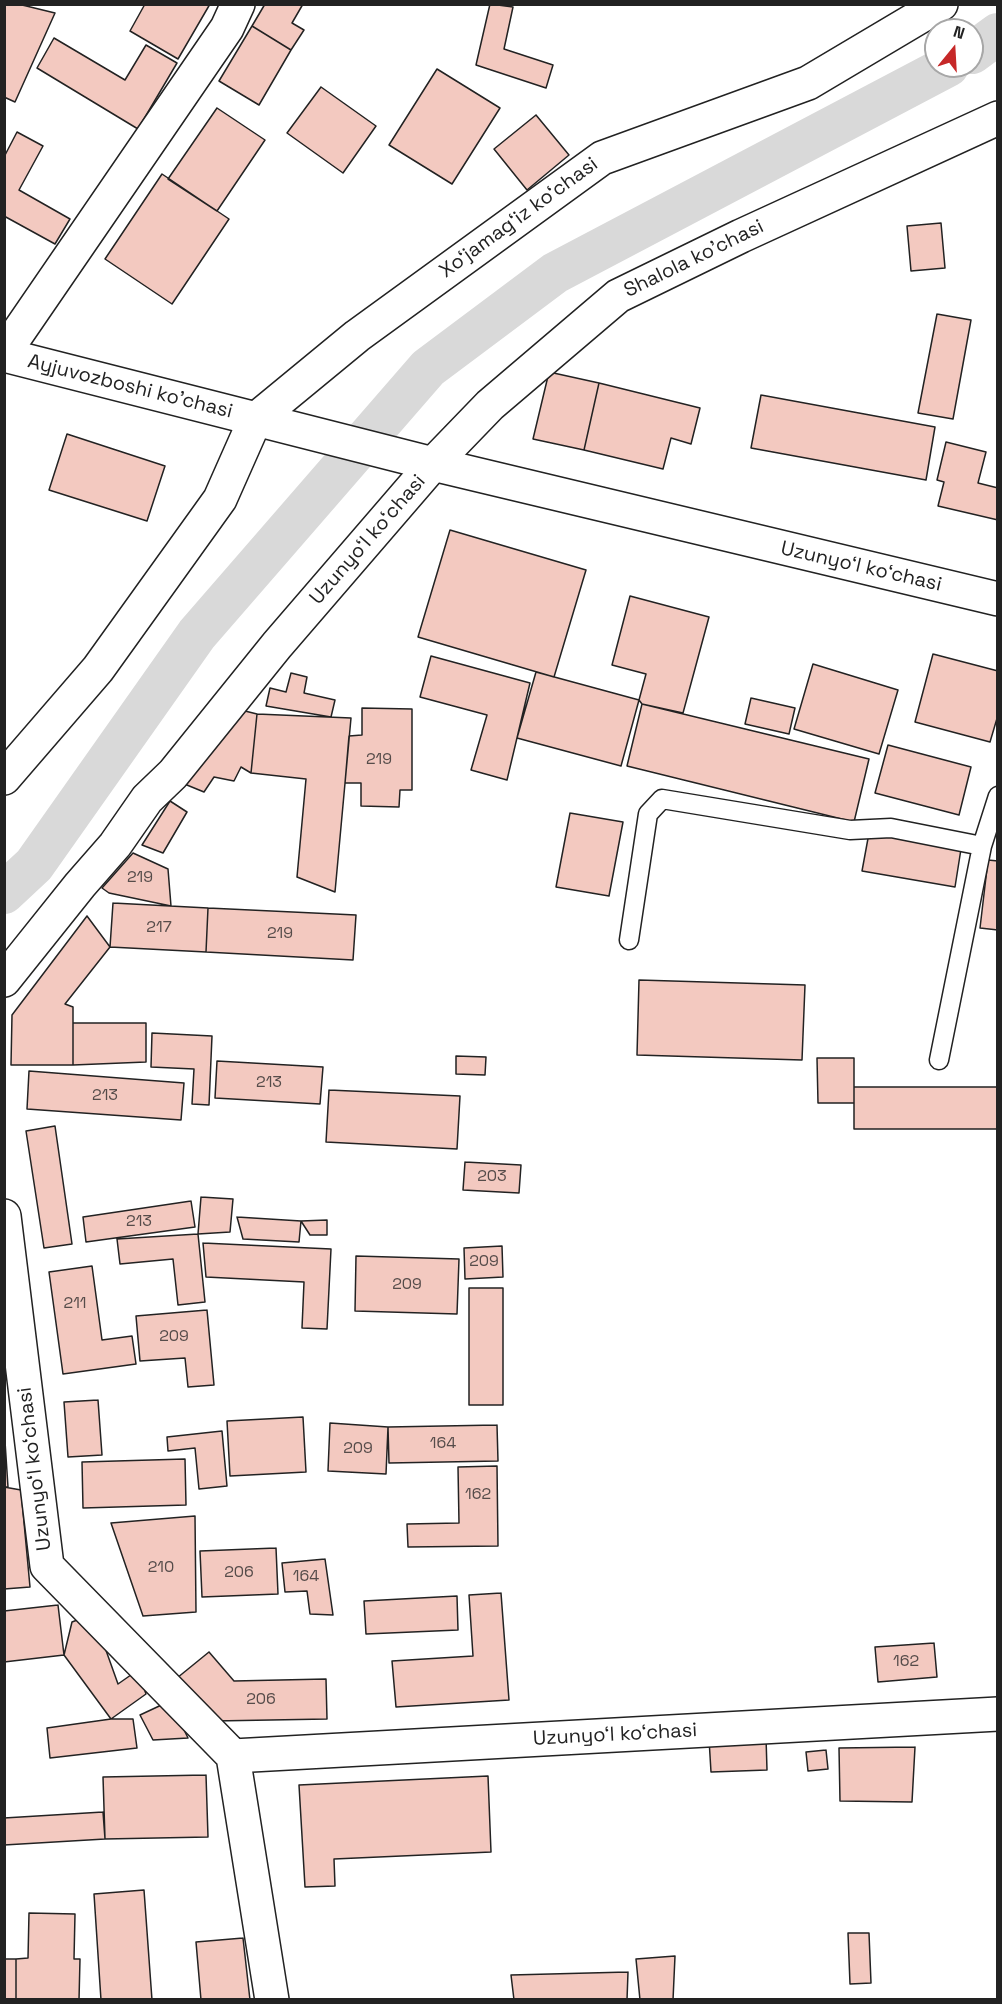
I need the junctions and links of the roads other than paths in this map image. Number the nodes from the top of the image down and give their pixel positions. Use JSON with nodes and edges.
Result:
{"nodes":[{"id":1,"x":238,"y":4,"type":"edge"},
{"id":2,"x":941,"y":4,"type":"edge"},
{"id":3,"x":998,"y":118,"type":"edge"},
{"id":4,"x":4,"y":354,"type":"edge"},
{"id":5,"x":255,"y":420,"type":"junction"},
{"id":6,"x":433,"y":464,"type":"junction"},
{"id":7,"x":998,"y":599,"type":"edge"},
{"id":8,"x":4,"y":778,"type":"edge"},
{"id":9,"x":998,"y":796,"type":"edge"},
{"id":10,"x":982,"y":846,"type":"junction"},
{"id":11,"x":629,"y":940,"type":"dead end"},
{"id":12,"x":4,"y":980,"type":"edge"},
{"id":13,"x":939,"y":1059,"type":"dead end"},
{"id":14,"x":4,"y":1216,"type":"edge"},
{"id":15,"x":998,"y":1714,"type":"edge"},
{"id":16,"x":233,"y":1756,"type":"junction"},
{"id":17,"x":272,"y":2000,"type":"edge"}],
"edges":[{"from":1,"to":4,"type":"street"},
{"from":2,"to":5,"type":"street","name":"Xoʻjamagʻiz koʻchasi"},
{"from":3,"to":6,"type":"street","name":"Shalola ko'chasi"},
{"from":4,"to":5,"type":"street","name":"Ayjuvozboshi ko'chasi"},
{"from":5,"to":6,"type":"street","name":"Ayjuvozboshi ko'chasi"},
{"from":5,"to":8,"type":"street"},
{"from":6,"to":7,"type":"street","name":"Uzunyoʻl koʻchasi"},
{"from":6,"to":12,"type":"street","name":"Uzunyoʻl koʻchasi"},
{"from":9,"to":10,"type":"lane"},
{"from":10,"to":11,"type":"lane"},
{"from":10,"to":13,"type":"lane"},
{"from":14,"to":16,"type":"street","name":"Uzunyoʻl koʻchasi"},
{"from":15,"to":16,"type":"street","name":"Uzunyoʻl koʻchasi"},
{"from":16,"to":17,"type":"street"}]}
